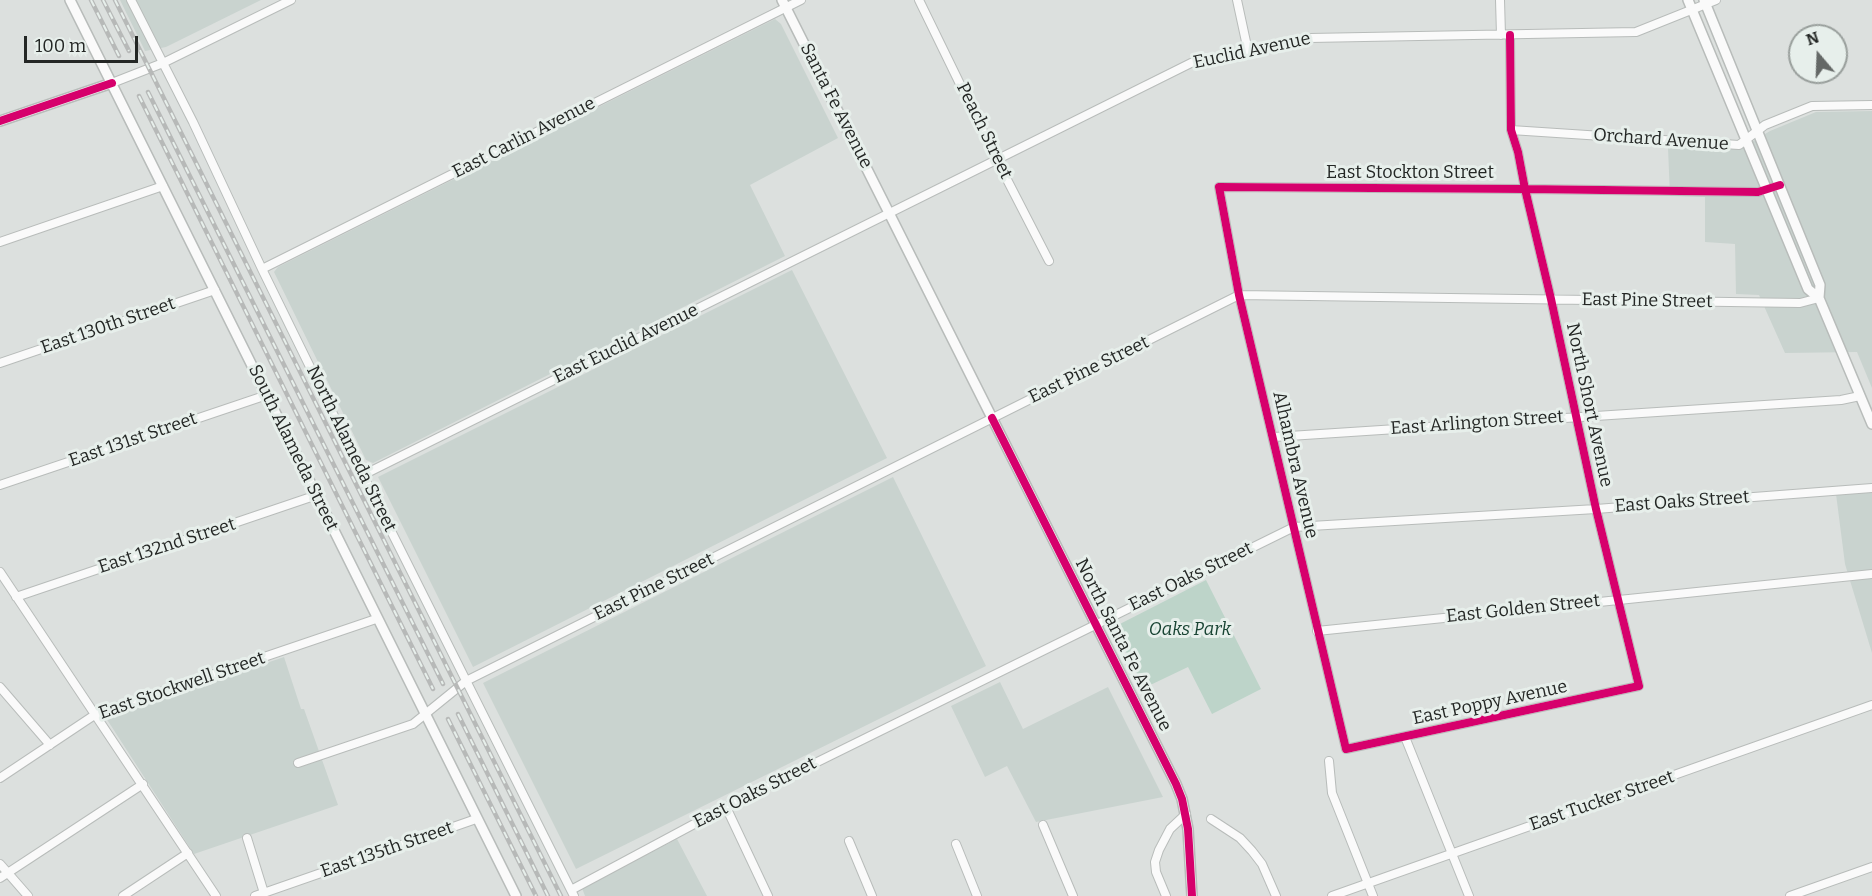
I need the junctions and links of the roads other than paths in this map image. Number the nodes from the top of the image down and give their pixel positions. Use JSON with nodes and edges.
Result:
{"nodes":[{"id":1,"x":70,"y":0,"type":"edge"},
{"id":2,"x":131,"y":0,"type":"edge"},
{"id":3,"x":291,"y":0,"type":"edge"},
{"id":4,"x":801,"y":0,"type":"edge"},
{"id":5,"x":920,"y":0,"type":"edge"},
{"id":6,"x":1237,"y":0,"type":"edge"},
{"id":7,"x":1500,"y":0,"type":"edge"},
{"id":8,"x":1689,"y":0,"type":"edge"},
{"id":9,"x":1716,"y":0,"type":"edge"},
{"id":10,"x":1705,"y":2,"type":"edge"},
{"id":11,"x":784,"y":4,"type":"edge"},
{"id":12,"x":1693,"y":10,"type":"junction"},
{"id":13,"x":1501,"y":35,"type":"junction"},
{"id":14,"x":1510,"y":35,"type":"junction"},
{"id":15,"x":1248,"y":51,"type":"junction"},
{"id":16,"x":163,"y":63,"type":"junction"},
{"id":17,"x":112,"y":83,"type":"junction"},
{"id":18,"x":1872,"y":105,"type":"edge"},
{"id":19,"x":0,"y":121,"type":"edge"},
{"id":20,"x":1511,"y":130,"type":"junction"},
{"id":21,"x":1757,"y":130,"type":"junction"},
{"id":22,"x":1748,"y":143,"type":"junction"},
{"id":23,"x":997,"y":159,"type":"junction"},
{"id":24,"x":1780,"y":185,"type":"junction"},
{"id":25,"x":163,"y":186,"type":"junction"},
{"id":26,"x":1219,"y":187,"type":"joint"},
{"id":27,"x":1526,"y":189,"type":"junction"},
{"id":28,"x":1767,"y":189,"type":"junction"},
{"id":29,"x":889,"y":213,"type":"junction"},
{"id":30,"x":0,"y":242,"type":"edge"},
{"id":31,"x":1050,"y":261,"type":"dead end"},
{"id":32,"x":262,"y":269,"type":"junction"},
{"id":33,"x":215,"y":290,"type":"junction"},
{"id":34,"x":1239,"y":296,"type":"junction"},
{"id":35,"x":1819,"y":298,"type":"junction"},
{"id":36,"x":1551,"y":299,"type":"junction"},
{"id":37,"x":0,"y":363,"type":"edge"},
{"id":38,"x":267,"y":395,"type":"junction"},
{"id":39,"x":1860,"y":396,"type":"junction"},
{"id":40,"x":1575,"y":417,"type":"junction"},
{"id":41,"x":992,"y":418,"type":"junction"},
{"id":42,"x":1872,"y":424,"type":"edge"},
{"id":43,"x":1274,"y":437,"type":"junction"},
{"id":44,"x":363,"y":475,"type":"junction"},
{"id":45,"x":0,"y":485,"type":"edge"},
{"id":46,"x":1872,"y":488,"type":"edge"},
{"id":47,"x":317,"y":495,"type":"junction"},
{"id":48,"x":1596,"y":509,"type":"junction"},
{"id":49,"x":1294,"y":527,"type":"junction"},
{"id":50,"x":0,"y":572,"type":"edge"},
{"id":51,"x":1872,"y":574,"type":"edge"},
{"id":52,"x":16,"y":597,"type":"junction"},
{"id":53,"x":1619,"y":599,"type":"junction"},
{"id":54,"x":376,"y":619,"type":"junction"},
{"id":55,"x":1095,"y":624,"type":"junction"},
{"id":56,"x":1317,"y":630,"type":"junction"},
{"id":57,"x":466,"y":681,"type":"junction"},
{"id":58,"x":1640,"y":686,"type":"joint"},
{"id":59,"x":0,"y":687,"type":"edge"},
{"id":60,"x":1872,"y":705,"type":"edge"},
{"id":61,"x":96,"y":714,"type":"junction"},
{"id":62,"x":426,"y":715,"type":"junction"},
{"id":63,"x":1405,"y":736,"type":"junction"},
{"id":64,"x":50,"y":745,"type":"junction"},
{"id":65,"x":1346,"y":749,"type":"joint"},
{"id":66,"x":1329,"y":761,"type":"dead end"},
{"id":67,"x":298,"y":764,"type":"dead end"},
{"id":68,"x":0,"y":778,"type":"edge"},
{"id":69,"x":143,"y":784,"type":"junction"},
{"id":70,"x":726,"y":807,"type":"junction"},
{"id":71,"x":1186,"y":814,"type":"junction"},
{"id":72,"x":476,"y":819,"type":"junction"},
{"id":73,"x":1211,"y":819,"type":"dead end"},
{"id":74,"x":1043,"y":825,"type":"dead end"},
{"id":75,"x":247,"y":838,"type":"dead end"},
{"id":76,"x":849,"y":841,"type":"dead end"},
{"id":77,"x":956,"y":844,"type":"dead end"},
{"id":78,"x":188,"y":853,"type":"junction"},
{"id":79,"x":1452,"y":854,"type":"junction"},
{"id":80,"x":0,"y":864,"type":"edge"},
{"id":81,"x":1872,"y":867,"type":"edge"},
{"id":82,"x":8,"y":873,"type":"junction"},
{"id":83,"x":0,"y":878,"type":"edge"},
{"id":84,"x":1368,"y":884,"type":"junction"},
{"id":85,"x":264,"y":893,"type":"junction"},
{"id":86,"x":573,"y":893,"type":"edge"},
{"id":87,"x":28,"y":896,"type":"edge"},
{"id":88,"x":123,"y":896,"type":"edge"},
{"id":89,"x":216,"y":896,"type":"edge"},
{"id":90,"x":255,"y":896,"type":"edge"},
{"id":91,"x":516,"y":896,"type":"edge"},
{"id":92,"x":768,"y":896,"type":"edge"},
{"id":93,"x":872,"y":896,"type":"edge"},
{"id":94,"x":976,"y":896,"type":"edge"},
{"id":95,"x":1072,"y":896,"type":"edge"},
{"id":96,"x":1166,"y":896,"type":"edge"},
{"id":97,"x":1192,"y":896,"type":"edge"},
{"id":98,"x":1276,"y":896,"type":"edge"},
{"id":99,"x":1332,"y":896,"type":"edge"},
{"id":100,"x":1373,"y":896,"type":"edge"},
{"id":101,"x":1469,"y":896,"type":"edge"},
{"id":102,"x":1790,"y":896,"type":"edge"}],
"edges":[{"from":1,"to":17,"type":"main road","name":"South Alameda Street"},
{"from":2,"to":16,"type":"street","name":"North Alameda Street"},
{"from":3,"to":16,"type":"street"},
{"from":4,"to":11,"type":"street","name":"East Carlin Avenue"},
{"from":5,"to":23,"type":"street","name":"Peach Street"},
{"from":6,"to":15,"type":"street"},
{"from":7,"to":13,"type":"street"},
{"from":8,"to":12,"type":"main road"},
{"from":9,"to":10,"type":"street","name":"Euclid Avenue"},
{"from":10,"to":12,"type":"street","name":"Euclid Avenue"},
{"from":10,"to":21,"type":"main road"},
{"from":11,"to":29,"type":"main road","name":"Santa Fe Avenue"},
{"from":11,"to":32,"type":"street","name":"East Carlin Avenue"},
{"from":12,"to":14,"type":"street","name":"Euclid Avenue"},
{"from":12,"to":22,"type":"main road"},
{"from":13,"to":14,"type":"street","name":"Euclid Avenue"},
{"from":13,"to":15,"type":"street","name":"Euclid Avenue"},
{"from":14,"to":20,"type":"street","name":"North Short Avenue"},
{"from":15,"to":23,"type":"street","name":"Euclid Avenue"},
{"from":16,"to":17,"type":"street"},
{"from":16,"to":32,"type":"street","name":"North Alameda Street"},
{"from":17,"to":19,"type":"main road"},
{"from":17,"to":25,"type":"main road","name":"South Alameda Street"},
{"from":18,"to":21,"type":"street","name":"Orchard Avenue"},
{"from":20,"to":22,"type":"street","name":"Orchard Avenue"},
{"from":20,"to":27,"type":"street","name":"North Short Avenue"},
{"from":21,"to":22,"type":"street","name":"Orchard Avenue"},
{"from":21,"to":24,"type":"main road"},
{"from":22,"to":28,"type":"main road"},
{"from":23,"to":29,"type":"street","name":"Euclid Avenue"},
{"from":23,"to":31,"type":"street","name":"Peach Street"},
{"from":24,"to":28,"type":"street","name":"East Stockton Street"},
{"from":24,"to":35,"type":"main road"},
{"from":25,"to":30,"type":"street"},
{"from":25,"to":33,"type":"main road","name":"South Alameda Street"},
{"from":26,"to":27,"type":"street","name":"East Stockton Street"},
{"from":26,"to":34,"type":"street","name":"Alhambra Avenue"},
{"from":27,"to":28,"type":"street","name":"East Stockton Street"},
{"from":27,"to":36,"type":"street","name":"North Short Avenue"},
{"from":28,"to":35,"type":"main road"},
{"from":29,"to":41,"type":"main road","name":"North Santa Fe Avenue"},
{"from":29,"to":44,"type":"street","name":"East Euclid Avenue"},
{"from":32,"to":44,"type":"street","name":"North Alameda Street"},
{"from":33,"to":37,"type":"street","name":"East 130th Street"},
{"from":33,"to":38,"type":"main road","name":"South Alameda Street"},
{"from":34,"to":36,"type":"street","name":"East Pine Street"},
{"from":34,"to":41,"type":"street","name":"East Pine Street"},
{"from":34,"to":43,"type":"street","name":"Alhambra Avenue"},
{"from":35,"to":36,"type":"street","name":"East Pine Street"},
{"from":35,"to":39,"type":"main road"},
{"from":36,"to":40,"type":"street","name":"North Short Avenue"},
{"from":38,"to":45,"type":"street","name":"East 131st Street"},
{"from":38,"to":47,"type":"main road","name":"South Alameda Street"},
{"from":39,"to":40,"type":"street","name":"East Arlington Street"},
{"from":39,"to":42,"type":"main road"},
{"from":40,"to":43,"type":"street","name":"East Arlington Street"},
{"from":40,"to":48,"type":"street","name":"North Short Avenue"},
{"from":41,"to":55,"type":"main road","name":"North Santa Fe Avenue"},
{"from":41,"to":57,"type":"street","name":"East Pine Street"},
{"from":43,"to":49,"type":"street","name":"Alhambra Avenue"},
{"from":44,"to":57,"type":"street","name":"North Alameda Street"},
{"from":46,"to":48,"type":"street","name":"East Oaks Street"},
{"from":47,"to":52,"type":"street","name":"East 132nd Street"},
{"from":47,"to":54,"type":"main road","name":"South Alameda Street"},
{"from":48,"to":49,"type":"street","name":"East Oaks Street"},
{"from":48,"to":53,"type":"street","name":"North Short Avenue"},
{"from":49,"to":55,"type":"street","name":"East Oaks Street"},
{"from":49,"to":56,"type":"street","name":"Alhambra Avenue"},
{"from":50,"to":52,"type":"street"},
{"from":51,"to":53,"type":"street","name":"East Golden Street"},
{"from":52,"to":61,"type":"street"},
{"from":53,"to":56,"type":"street","name":"East Golden Street"},
{"from":53,"to":58,"type":"street","name":"North Short Avenue"},
{"from":54,"to":61,"type":"street","name":"East Stockwell Street"},
{"from":54,"to":62,"type":"main road","name":"South Alameda Street"},
{"from":55,"to":70,"type":"street","name":"East Oaks Street"},
{"from":55,"to":71,"type":"main road","name":"North Santa Fe Avenue"},
{"from":56,"to":65,"type":"street","name":"Alhambra Avenue"},
{"from":57,"to":62,"type":"street","name":"East Pine Street"},
{"from":57,"to":86,"type":"street","name":"North Alameda Street"},
{"from":58,"to":63,"type":"street","name":"East Poppy Avenue"},
{"from":59,"to":64,"type":"street"},
{"from":60,"to":79,"type":"street","name":"East Tucker Street"},
{"from":61,"to":64,"type":"street","name":"East Stockwell Street"},
{"from":61,"to":69,"type":"street"},
{"from":62,"to":67,"type":"street","name":"East Pine Street"},
{"from":62,"to":72,"type":"main road","name":"South Alameda Street"},
{"from":63,"to":65,"type":"street","name":"East Poppy Avenue"},
{"from":63,"to":79,"type":"street"},
{"from":64,"to":68,"type":"street","name":"East Stockwell Street"},
{"from":66,"to":84,"type":"street"},
{"from":69,"to":78,"type":"street"},
{"from":69,"to":82,"type":"street"},
{"from":70,"to":86,"type":"street","name":"East Oaks Street"},
{"from":70,"to":92,"type":"street"},
{"from":71,"to":96,"type":"street"},
{"from":71,"to":97,"type":"main road","name":"North Santa Fe Avenue"},
{"from":72,"to":85,"type":"street","name":"East 135th Street"},
{"from":72,"to":91,"type":"main road","name":"South Alameda Street"},
{"from":73,"to":98,"type":"street"},
{"from":74,"to":95,"type":"street"},
{"from":75,"to":85,"type":"street"},
{"from":76,"to":93,"type":"street"},
{"from":77,"to":94,"type":"street"},
{"from":78,"to":88,"type":"street"},
{"from":78,"to":89,"type":"street"},
{"from":79,"to":84,"type":"street","name":"East Tucker Street"},
{"from":79,"to":101,"type":"street"},
{"from":80,"to":82,"type":"street"},
{"from":81,"to":102,"type":"street"},
{"from":82,"to":83,"type":"street"},
{"from":82,"to":87,"type":"street"},
{"from":84,"to":99,"type":"street","name":"East Tucker Street"},
{"from":84,"to":100,"type":"street"},
{"from":85,"to":90,"type":"street","name":"East 135th Street"}]}
